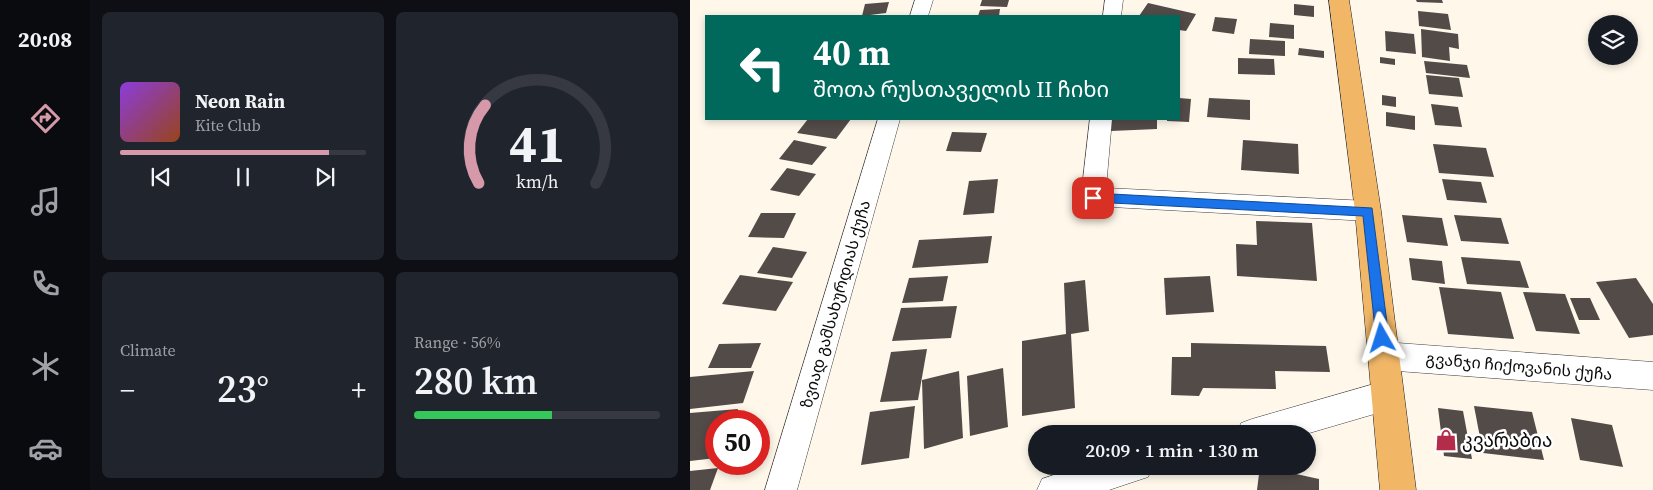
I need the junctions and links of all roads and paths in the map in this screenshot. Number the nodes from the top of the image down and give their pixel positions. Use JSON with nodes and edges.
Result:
{"nodes":[{"id":1,"x":924,"y":0,"type":"edge"},
{"id":2,"x":1114,"y":0,"type":"edge"},
{"id":3,"x":1338,"y":0,"type":"edge"},
{"id":4,"x":919,"y":15,"type":"edge"},
{"id":5,"x":1112,"y":15,"type":"edge"},
{"id":6,"x":889,"y":120,"type":"edge"},
{"id":7,"x":1101,"y":120,"type":"edge"},
{"id":8,"x":1368,"y":212,"type":"junction"},
{"id":9,"x":1384,"y":356,"type":"junction"},
{"id":10,"x":1653,"y":376,"type":"edge"},
{"id":11,"x":1388,"y":395,"type":"junction"},
{"id":12,"x":1283,"y":425,"type":"edge"},
{"id":13,"x":1106,"y":475,"type":"edge"},
{"id":14,"x":781,"y":490,"type":"edge"},
{"id":15,"x":1053,"y":490,"type":"edge"},
{"id":16,"x":1398,"y":490,"type":"edge"}],
"edges":[{"from":1,"to":4,"type":"street"},
{"from":2,"to":5,"type":"street"},
{"from":3,"to":8,"type":"main road"},
{"from":6,"to":14,"type":"street","name":"ზვიად გამსახურდიას ქუჩა"},
{"from":7,"to":8,"type":"street"},
{"from":8,"to":9,"type":"main road"},
{"from":9,"to":10,"type":"street","name":"გვანჯი ჩიქოვანის ქუჩა"},
{"from":9,"to":11,"type":"main road"},
{"from":11,"to":12,"type":"street"},
{"from":11,"to":16,"type":"main road"},
{"from":13,"to":15,"type":"street"}]}
